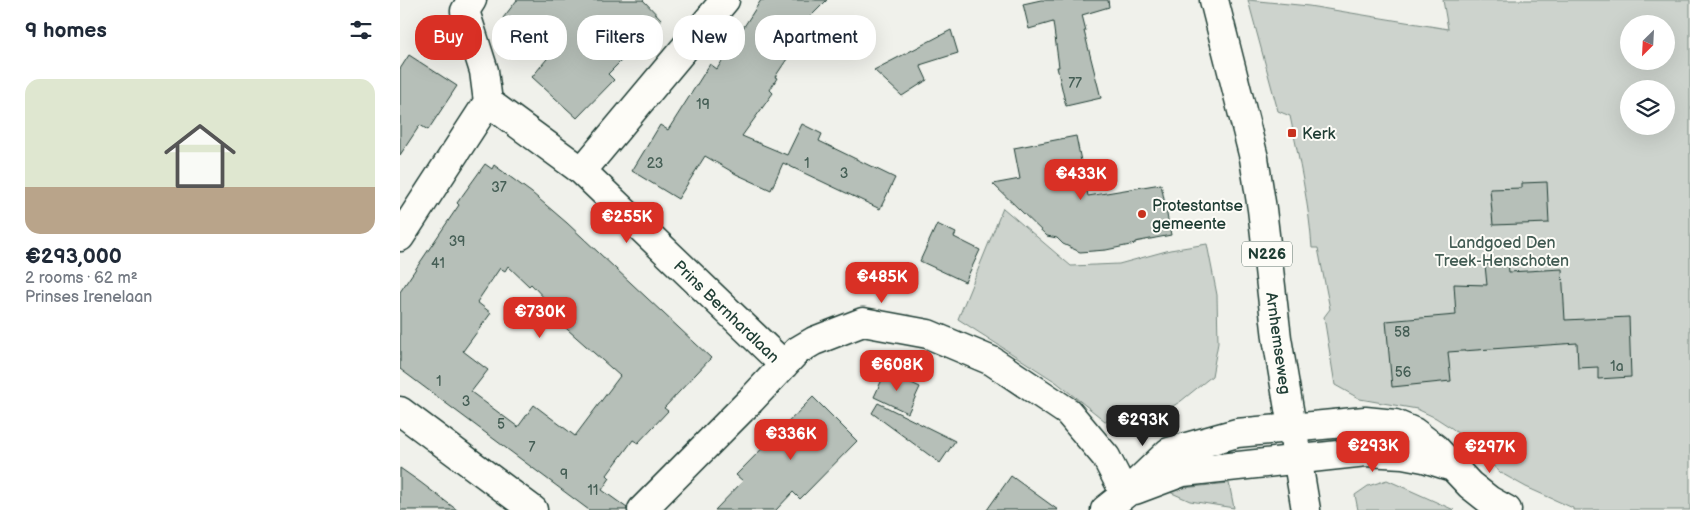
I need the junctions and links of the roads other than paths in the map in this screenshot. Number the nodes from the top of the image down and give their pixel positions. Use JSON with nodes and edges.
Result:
{"nodes":[{"id":1,"x":472,"y":0,"type":"edge"},
{"id":2,"x":725,"y":0,"type":"edge"},
{"id":3,"x":1214,"y":0,"type":"edge"},
{"id":4,"x":488,"y":102,"type":"junction"},
{"id":5,"x":582,"y":171,"type":"junction"},
{"id":6,"x":400,"y":237,"type":"edge"},
{"id":7,"x":784,"y":365,"type":"junction"},
{"id":8,"x":400,"y":411,"type":"edge"},
{"id":9,"x":1292,"y":428,"type":"junction"},
{"id":10,"x":1298,"y":460,"type":"junction"},
{"id":11,"x":1452,"y":467,"type":"junction"},
{"id":12,"x":1115,"y":502,"type":"edge"},
{"id":13,"x":533,"y":510,"type":"edge"},
{"id":14,"x":642,"y":510,"type":"edge"},
{"id":15,"x":1306,"y":510,"type":"edge"},
{"id":16,"x":1507,"y":510,"type":"edge"}],
"edges":[{"from":1,"to":4,"type":"street"},
{"from":2,"to":5,"type":"street"},
{"from":3,"to":9,"type":"street","name":"Arnhemseweg","number":"N226"},
{"from":4,"to":5,"type":"street","name":"Prins Bernhardlaan"},
{"from":4,"to":6,"type":"street"},
{"from":5,"to":7,"type":"street","name":"Prins Bernhardlaan"},
{"from":7,"to":12,"type":"street"},
{"from":7,"to":14,"type":"street"},
{"from":8,"to":13,"type":"street"},
{"from":9,"to":10,"type":"street","name":"Arnhemseweg","number":"N226"},
{"from":9,"to":11,"type":"street"},
{"from":9,"to":12,"type":"street"},
{"from":10,"to":11,"type":"street"},
{"from":10,"to":12,"type":"street"},
{"from":10,"to":15,"type":"street","name":"Arnhemseweg","number":"N226"},
{"from":11,"to":16,"type":"street"}]}
